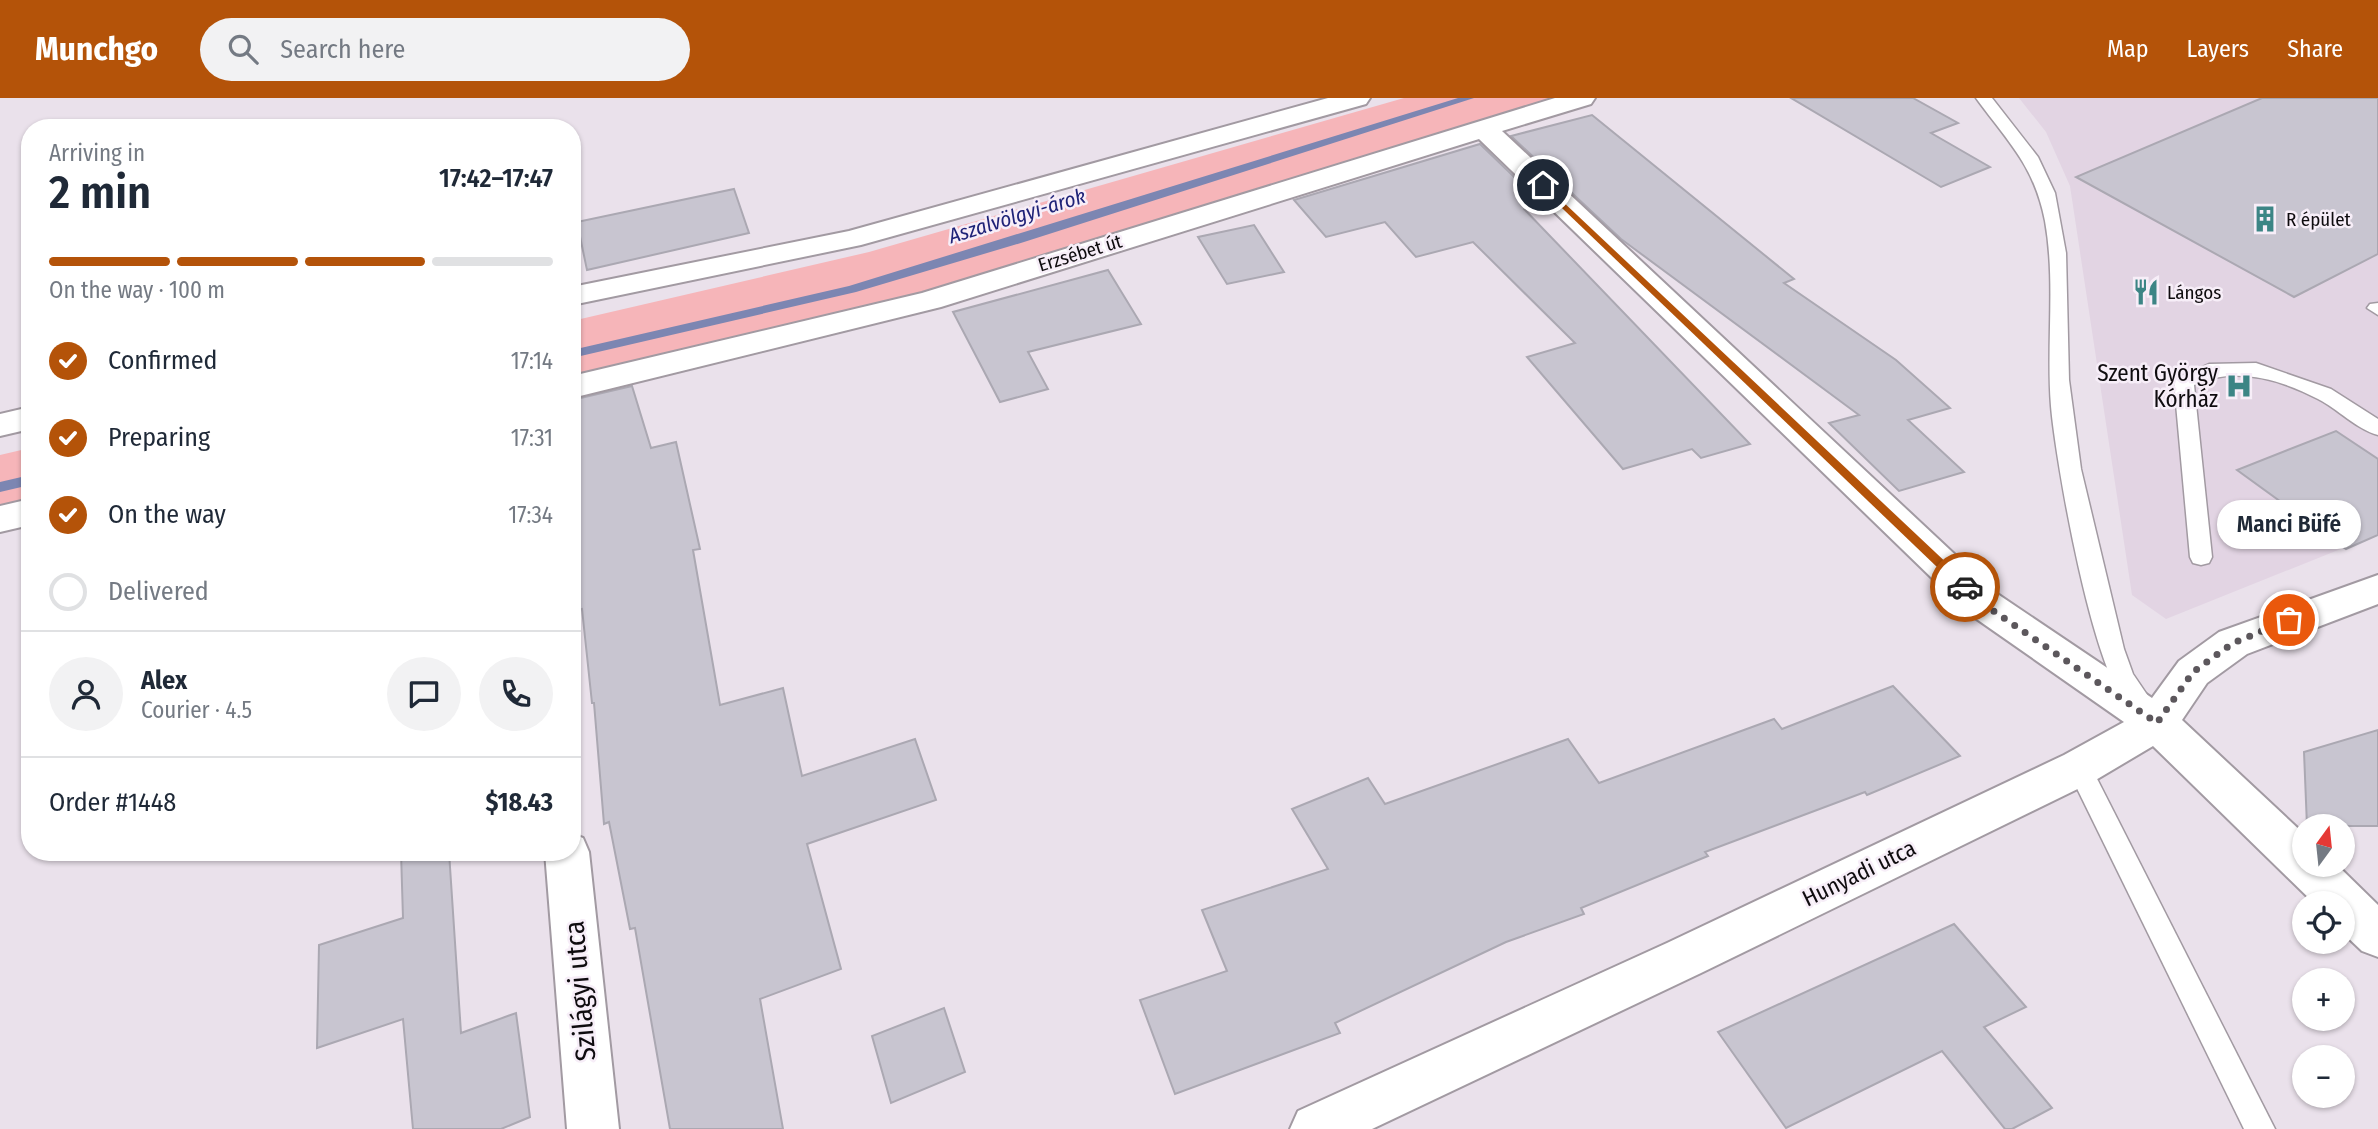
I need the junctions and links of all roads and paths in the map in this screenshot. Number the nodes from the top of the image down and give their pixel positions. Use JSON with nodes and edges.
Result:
{"nodes":[{"id":1,"x":1357,"y":98,"type":"edge"},
{"id":2,"x":1582,"y":98,"type":"edge"},
{"id":3,"x":1984,"y":98,"type":"edge"},
{"id":4,"x":1483,"y":128,"type":"junction"},
{"id":5,"x":581,"y":294,"type":"edge"},
{"id":6,"x":581,"y":385,"type":"edge"},
{"id":7,"x":21,"y":420,"type":"edge"},
{"id":8,"x":0,"y":425,"type":"edge"},
{"id":9,"x":2378,"y":428,"type":"edge"},
{"id":10,"x":21,"y":514,"type":"edge"},
{"id":11,"x":0,"y":519,"type":"edge"},
{"id":12,"x":2201,"y":557,"type":"dead end"},
{"id":13,"x":2378,"y":589,"type":"edge"},
{"id":14,"x":2157,"y":723,"type":"junction"},
{"id":15,"x":2079,"y":768,"type":"junction"},
{"id":16,"x":2292,"y":852,"type":"edge"},
{"id":17,"x":568,"y":861,"type":"edge"},
{"id":18,"x":2318,"y":877,"type":"edge"},
{"id":19,"x":2378,"y":936,"type":"edge"},
{"id":20,"x":593,"y":1129,"type":"edge"},
{"id":21,"x":1316,"y":1129,"type":"edge"},
{"id":22,"x":2260,"y":1129,"type":"edge"}],
"edges":[{"from":1,"to":5,"type":"street"},
{"from":2,"to":4,"type":"street","name":"Erzsébet út"},
{"from":3,"to":14,"type":"lane"},
{"from":4,"to":6,"type":"street","name":"Erzsébet út"},
{"from":4,"to":14,"type":"street"},
{"from":7,"to":8,"type":"street"},
{"from":9,"to":12,"type":"lane"},
{"from":10,"to":11,"type":"street"},
{"from":13,"to":14,"type":"street","name":"Hunyadi utca"},
{"from":14,"to":15,"type":"street","name":"Hunyadi utca"},
{"from":14,"to":16,"type":"street"},
{"from":15,"to":21,"type":"street","name":"Hunyadi utca"},
{"from":15,"to":22,"type":"lane"},
{"from":17,"to":20,"type":"street","name":"Szilágyi utca"},
{"from":18,"to":19,"type":"street"}]}
